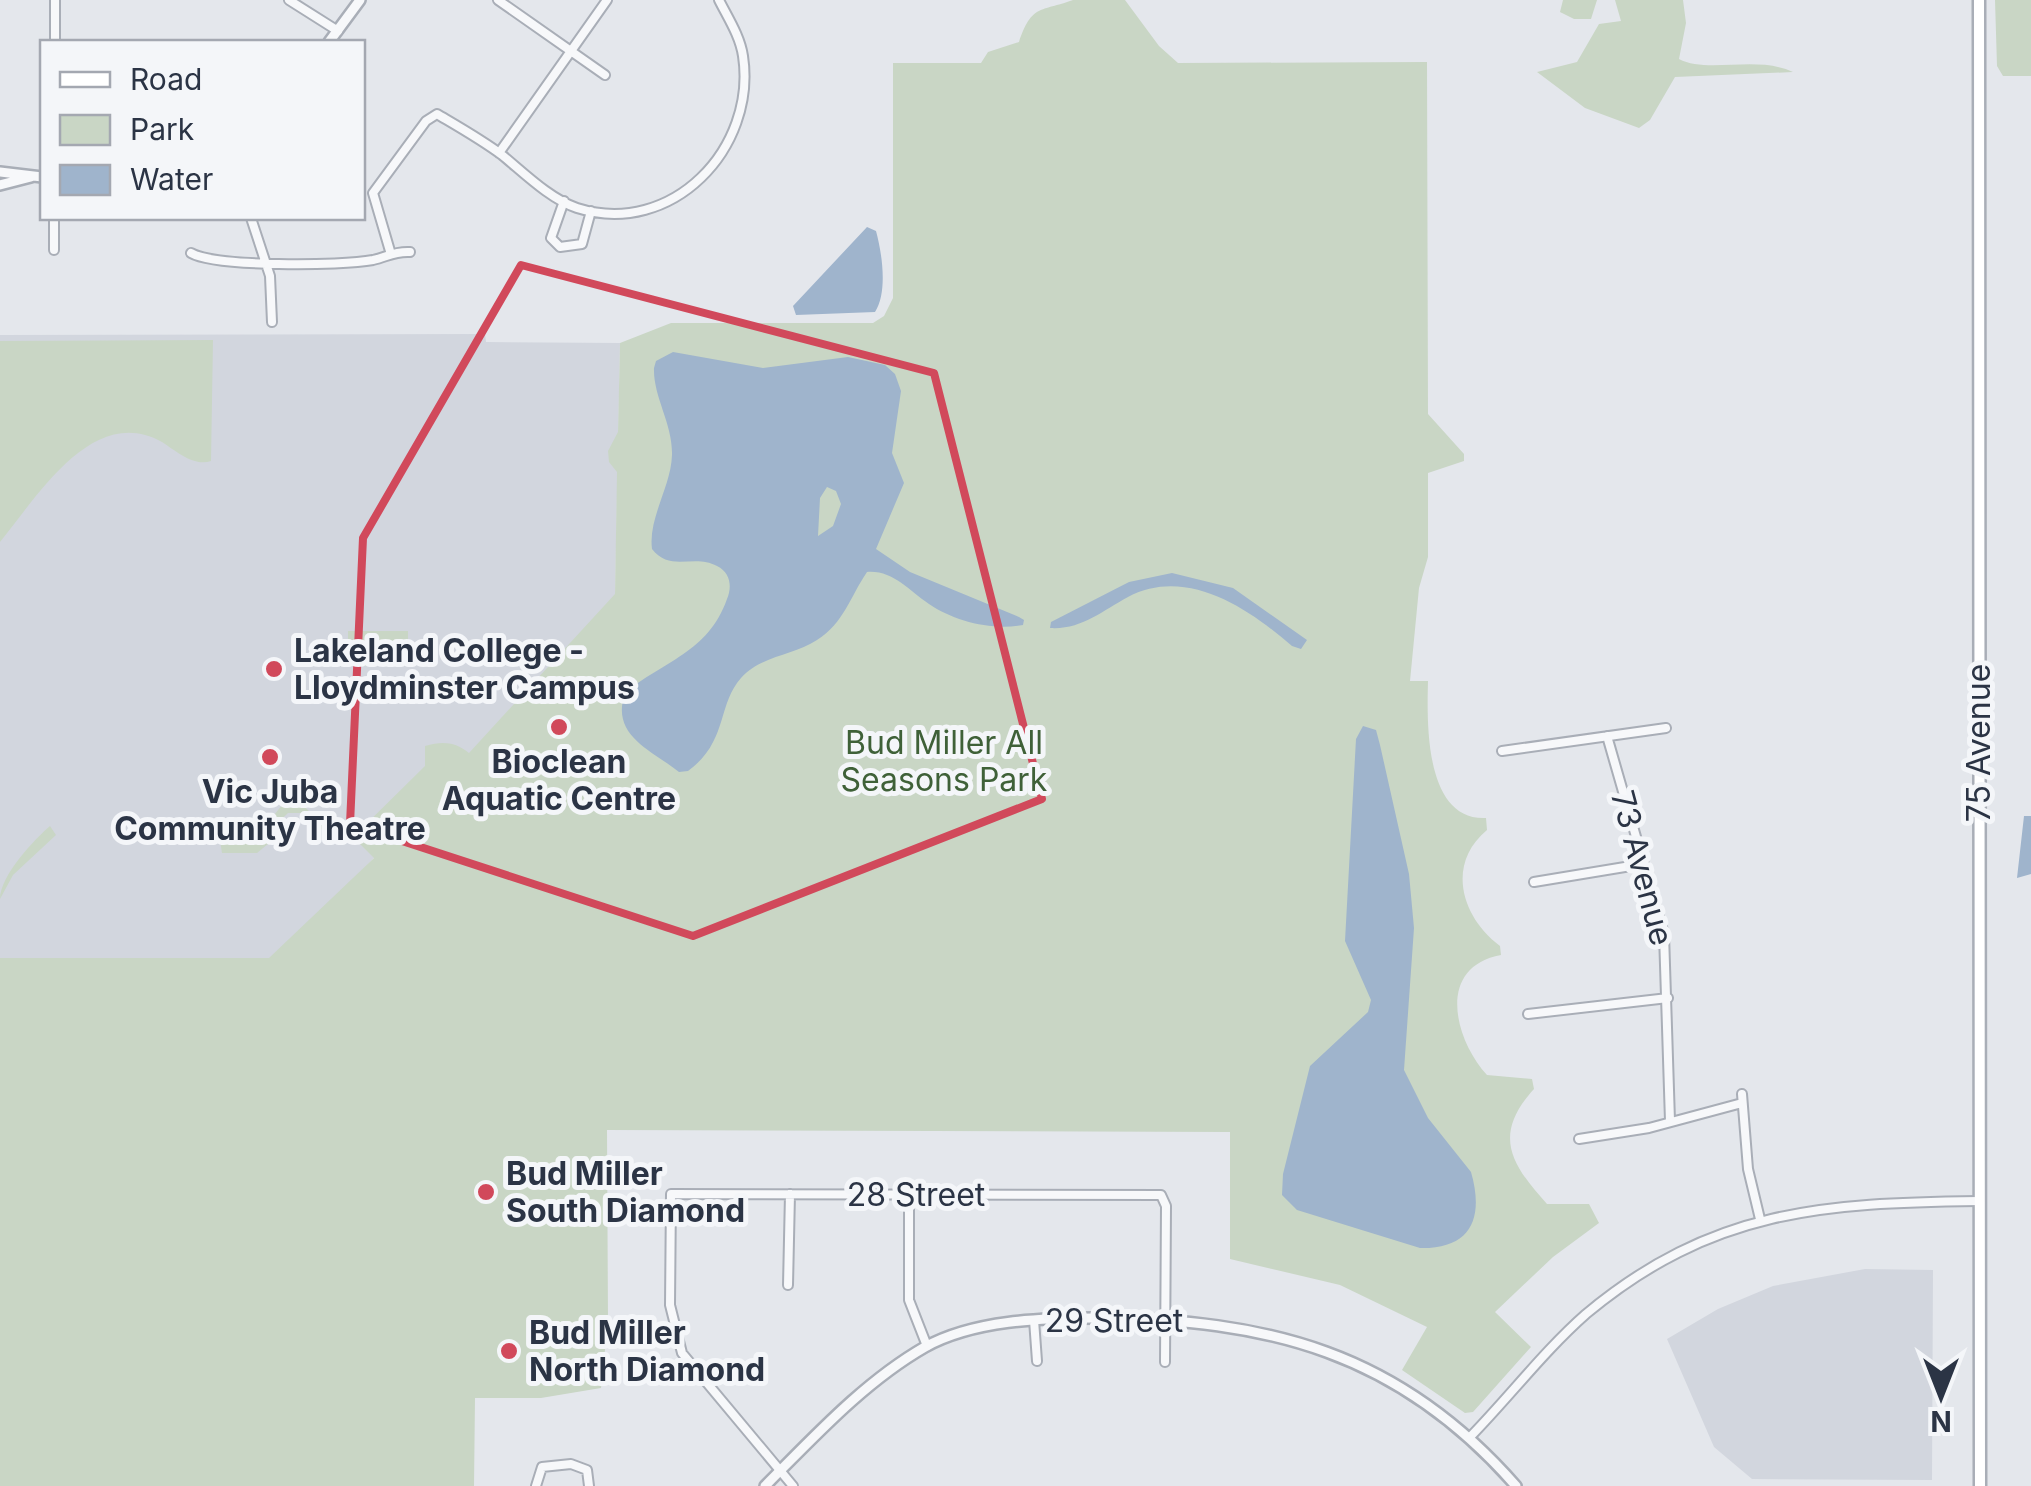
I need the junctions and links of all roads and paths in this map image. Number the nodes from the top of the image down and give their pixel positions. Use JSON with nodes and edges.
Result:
{"nodes":[{"id":1,"x":55,"y":0,"type":"edge"},
{"id":2,"x":289,"y":0,"type":"edge"},
{"id":3,"x":360,"y":0,"type":"edge"},
{"id":4,"x":498,"y":0,"type":"edge"},
{"id":5,"x":606,"y":0,"type":"edge"},
{"id":6,"x":719,"y":0,"type":"edge"},
{"id":7,"x":1979,"y":0,"type":"edge"},
{"id":8,"x":338,"y":31,"type":"junction"},
{"id":9,"x":54,"y":40,"type":"edge"},
{"id":10,"x":331,"y":40,"type":"edge"},
{"id":11,"x":572,"y":51,"type":"junction"},
{"id":12,"x":605,"y":74,"type":"dead end"},
{"id":13,"x":499,"y":153,"type":"junction"},
{"id":14,"x":0,"y":172,"type":"edge"},
{"id":15,"x":37,"y":177,"type":"edge"},
{"id":16,"x":0,"y":185,"type":"edge"},
{"id":17,"x":564,"y":201,"type":"junction"},
{"id":18,"x":591,"y":210,"type":"junction"},
{"id":19,"x":54,"y":220,"type":"edge"},
{"id":20,"x":252,"y":220,"type":"edge"},
{"id":21,"x":54,"y":250,"type":"dead end"},
{"id":22,"x":390,"y":251,"type":"junction"},
{"id":23,"x":190,"y":252,"type":"dead end"},
{"id":24,"x":410,"y":252,"type":"dead end"},
{"id":25,"x":267,"y":262,"type":"junction"},
{"id":26,"x":272,"y":322,"type":"dead end"},
{"id":27,"x":1666,"y":728,"type":"dead end"},
{"id":28,"x":1607,"y":736,"type":"junction"},
{"id":29,"x":1502,"y":751,"type":"dead end"},
{"id":30,"x":1643,"y":864,"type":"junction"},
{"id":31,"x":1534,"y":882,"type":"dead end"},
{"id":32,"x":1668,"y":998,"type":"junction"},
{"id":33,"x":1528,"y":1014,"type":"dead end"},
{"id":34,"x":1670,"y":1121,"type":"junction"},
{"id":35,"x":1579,"y":1138,"type":"dead end"},
{"id":36,"x":790,"y":1194,"type":"junction"},
{"id":37,"x":909,"y":1194,"type":"junction"},
{"id":38,"x":1979,"y":1200,"type":"junction"},
{"id":39,"x":1760,"y":1219,"type":"junction"},
{"id":40,"x":788,"y":1285,"type":"dead end"},
{"id":41,"x":1166,"y":1318,"type":"junction"},
{"id":42,"x":1034,"y":1320,"type":"junction"},
{"id":43,"x":927,"y":1346,"type":"junction"},
{"id":44,"x":1037,"y":1361,"type":"dead end"},
{"id":45,"x":1165,"y":1362,"type":"dead end"},
{"id":46,"x":1471,"y":1436,"type":"junction"},
{"id":47,"x":779,"y":1473,"type":"junction"},
{"id":48,"x":536,"y":1486,"type":"edge"},
{"id":49,"x":589,"y":1486,"type":"edge"},
{"id":50,"x":765,"y":1486,"type":"edge"},
{"id":51,"x":793,"y":1486,"type":"edge"},
{"id":52,"x":1516,"y":1486,"type":"edge"},
{"id":53,"x":1980,"y":1486,"type":"edge"}],
"edges":[{"from":1,"to":9,"type":"street"},
{"from":2,"to":8,"type":"street"},
{"from":3,"to":8,"type":"street"},
{"from":4,"to":11,"type":"street"},
{"from":5,"to":11,"type":"street"},
{"from":6,"to":18,"type":"street"},
{"from":7,"to":38,"type":"main road","name":"75 Avenue"},
{"from":8,"to":10,"type":"street"},
{"from":11,"to":12,"type":"street"},
{"from":11,"to":13,"type":"street"},
{"from":13,"to":17,"type":"street"},
{"from":13,"to":22,"type":"street"},
{"from":14,"to":15,"type":"street"},
{"from":15,"to":16,"type":"street"},
{"from":17,"to":18,"type":"street"},
{"from":17,"to":18,"type":"street"},
{"from":19,"to":21,"type":"street"},
{"from":20,"to":25,"type":"street"},
{"from":22,"to":24,"type":"street"},
{"from":22,"to":25,"type":"street"},
{"from":23,"to":25,"type":"street"},
{"from":25,"to":26,"type":"street"},
{"from":27,"to":28,"type":"street"},
{"from":28,"to":29,"type":"street"},
{"from":28,"to":30,"type":"street","name":"73 Avenue"},
{"from":30,"to":31,"type":"street"},
{"from":30,"to":32,"type":"street","name":"73 Avenue"},
{"from":32,"to":33,"type":"street"},
{"from":32,"to":34,"type":"street","name":"73 Avenue"},
{"from":34,"to":35,"type":"street"},
{"from":34,"to":39,"type":"street"},
{"from":36,"to":37,"type":"street","name":"28 Street"},
{"from":36,"to":40,"type":"street"},
{"from":36,"to":47,"type":"street","name":"28 Street"},
{"from":37,"to":41,"type":"street","name":"28 Street"},
{"from":37,"to":43,"type":"street"},
{"from":38,"to":39,"type":"street"},
{"from":38,"to":53,"type":"main road","name":"75 Avenue"},
{"from":39,"to":46,"type":"street"},
{"from":41,"to":42,"type":"street","name":"29 Street"},
{"from":41,"to":45,"type":"street"},
{"from":41,"to":46,"type":"street","name":"29 Street"},
{"from":42,"to":43,"type":"street","name":"29 Street"},
{"from":42,"to":44,"type":"street"},
{"from":43,"to":47,"type":"street","name":"29 Street"},
{"from":46,"to":52,"type":"street","name":"29 Street"},
{"from":47,"to":50,"type":"street","name":"29 Street"},
{"from":47,"to":51,"type":"street"},
{"from":48,"to":49,"type":"street"}]}
